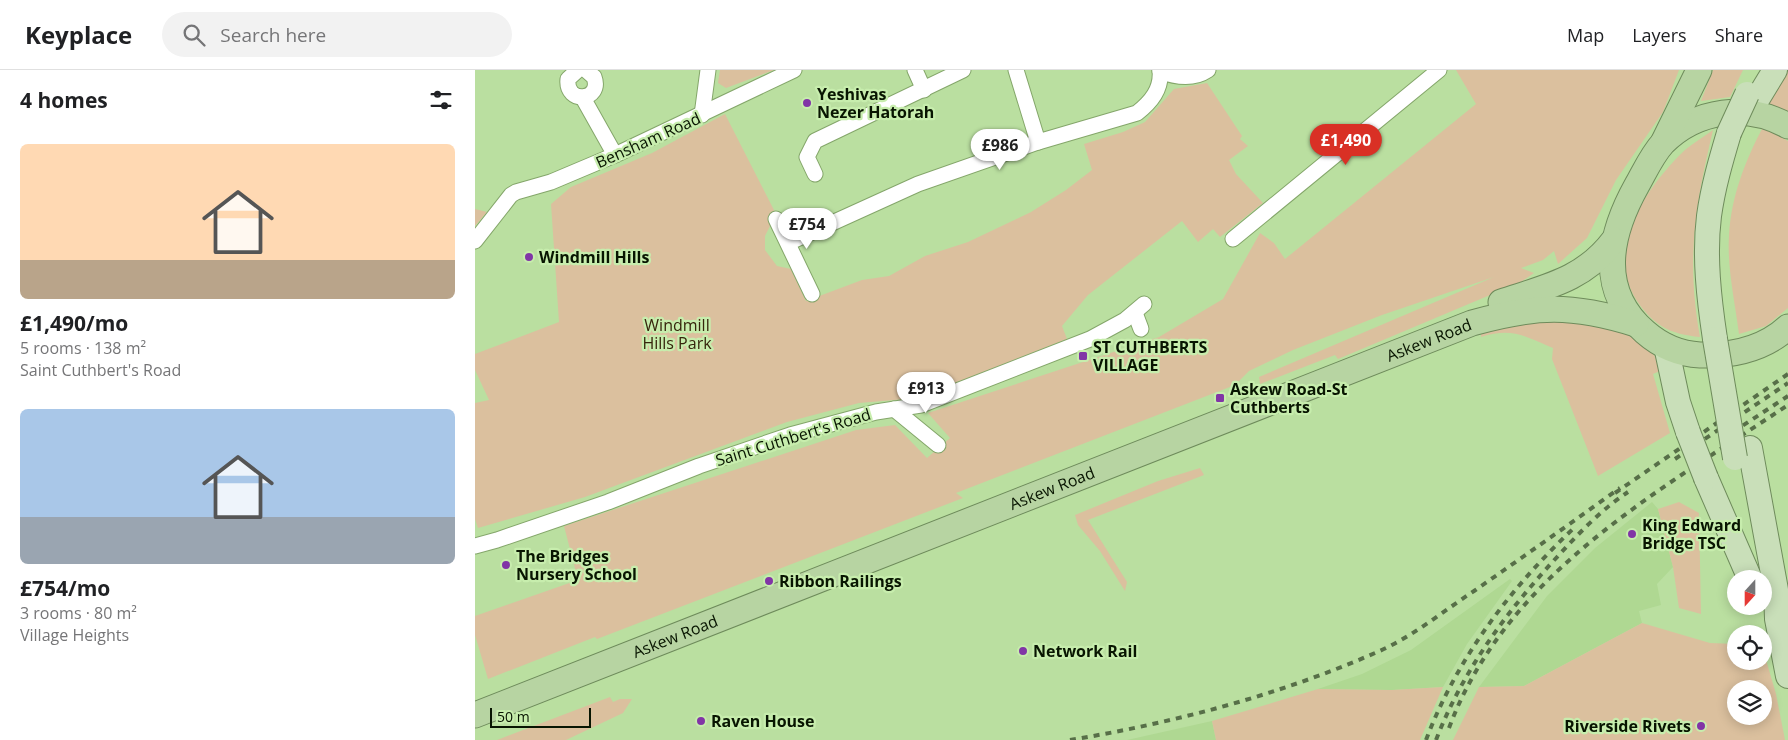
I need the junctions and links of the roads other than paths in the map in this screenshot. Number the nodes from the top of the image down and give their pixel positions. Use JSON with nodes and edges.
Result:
{"nodes":[{"id":1,"x":578,"y":70,"type":"edge"},
{"id":2,"x":586,"y":70,"type":"edge"},
{"id":3,"x":708,"y":70,"type":"edge"},
{"id":4,"x":794,"y":70,"type":"edge"},
{"id":5,"x":915,"y":70,"type":"edge"},
{"id":6,"x":963,"y":70,"type":"edge"},
{"id":7,"x":1016,"y":70,"type":"edge"},
{"id":8,"x":1208,"y":70,"type":"edge"},
{"id":9,"x":1439,"y":70,"type":"edge"},
{"id":10,"x":1693,"y":70,"type":"edge"},
{"id":11,"x":1699,"y":70,"type":"edge"},
{"id":12,"x":1760,"y":70,"type":"edge"},
{"id":13,"x":1775,"y":70,"type":"edge"},
{"id":14,"x":1160,"y":71,"type":"edge"},
{"id":15,"x":924,"y":90,"type":"junction"},
{"id":16,"x":1753,"y":96,"type":"junction"},
{"id":17,"x":583,"y":98,"type":"junction"},
{"id":18,"x":1685,"y":99,"type":"junction"},
{"id":19,"x":701,"y":115,"type":"junction"},
{"id":20,"x":1788,"y":126,"type":"edge"},
{"id":21,"x":1039,"y":142,"type":"junction"},
{"id":22,"x":1663,"y":143,"type":"junction"},
{"id":23,"x":615,"y":155,"type":"junction"},
{"id":24,"x":815,"y":174,"type":"dead end"},
{"id":25,"x":776,"y":219,"type":"dead end"},
{"id":26,"x":1233,"y":239,"type":"dead end"},
{"id":27,"x":475,"y":240,"type":"edge"},
{"id":28,"x":1614,"y":240,"type":"junction"},
{"id":29,"x":788,"y":243,"type":"junction"},
{"id":30,"x":812,"y":294,"type":"dead end"},
{"id":31,"x":1636,"y":324,"type":"junction"},
{"id":32,"x":1788,"y":327,"type":"edge"},
{"id":33,"x":1141,"y":329,"type":"dead end"},
{"id":34,"x":1666,"y":346,"type":"junction"},
{"id":35,"x":894,"y":410,"type":"junction"},
{"id":36,"x":938,"y":445,"type":"dead end"},
{"id":37,"x":475,"y":546,"type":"edge"},
{"id":38,"x":1775,"y":607,"type":"edge"},
{"id":39,"x":475,"y":705,"type":"edge"},
{"id":40,"x":475,"y":714,"type":"edge"}],
"edges":[{"from":1,"to":17,"type":"street"},
{"from":2,"to":17,"type":"street"},
{"from":3,"to":19,"type":"street"},
{"from":4,"to":19,"type":"street","name":"Bensham Road"},
{"from":5,"to":15,"type":"street"},
{"from":6,"to":15,"type":"street"},
{"from":7,"to":21,"type":"street"},
{"from":8,"to":14,"type":"street"},
{"from":9,"to":26,"type":"street"},
{"from":10,"to":18,"type":"highway"},
{"from":11,"to":18,"type":"highway"},
{"from":12,"to":16,"type":"main road"},
{"from":13,"to":16,"type":"main road"},
{"from":14,"to":21,"type":"street"},
{"from":15,"to":24,"type":"street"},
{"from":16,"to":38,"type":"main road"},
{"from":17,"to":23,"type":"street"},
{"from":18,"to":22,"type":"highway"},
{"from":19,"to":23,"type":"street","name":"Bensham Road"},
{"from":20,"to":22,"type":"highway"},
{"from":21,"to":29,"type":"street"},
{"from":22,"to":28,"type":"highway"},
{"from":23,"to":27,"type":"street","name":"Bensham Road"},
{"from":25,"to":29,"type":"street"},
{"from":28,"to":31,"type":"highway"},
{"from":28,"to":39,"type":"highway","name":"Askew Road"},
{"from":29,"to":30,"type":"street"},
{"from":31,"to":34,"type":"highway"},
{"from":31,"to":40,"type":"highway","name":"Askew Road"},
{"from":32,"to":34,"type":"highway"},
{"from":33,"to":35,"type":"street","name":"Saint Cuthbert's Road"},
{"from":34,"to":38,"type":"main road","bridge":true},
{"from":35,"to":36,"type":"street"},
{"from":35,"to":37,"type":"street","name":"Saint Cuthbert's Road"}]}
